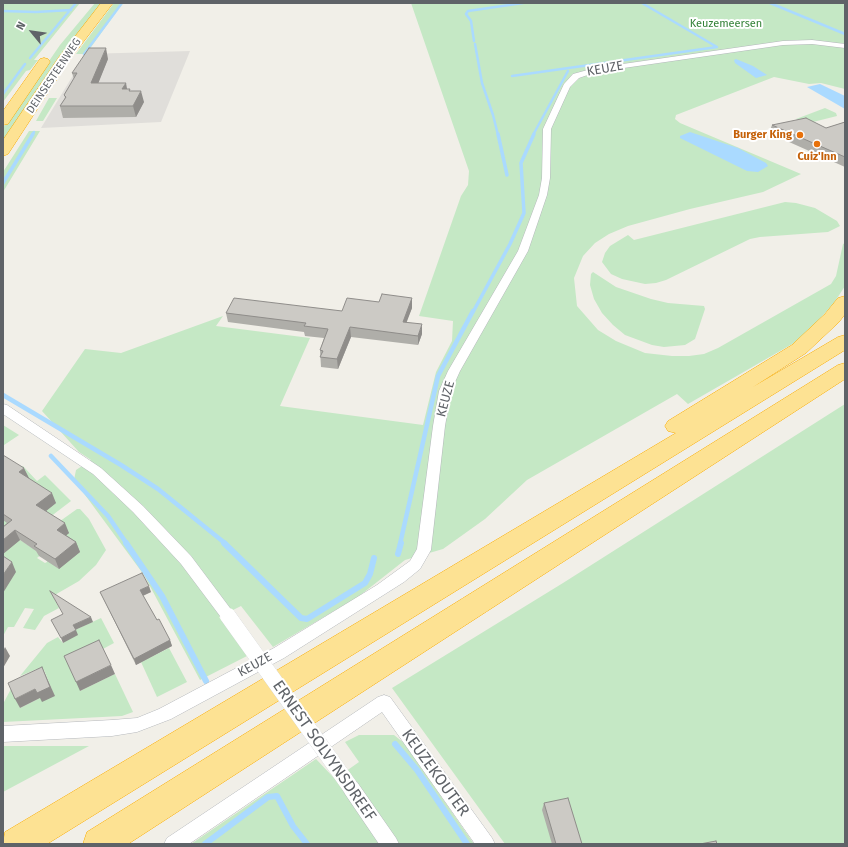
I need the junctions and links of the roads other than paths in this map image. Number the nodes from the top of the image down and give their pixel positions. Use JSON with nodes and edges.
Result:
{"nodes":[{"id":1,"x":107,"y":3,"type":"edge"},
{"id":2,"x":845,"y":46,"type":"edge"},
{"id":3,"x":52,"y":52,"type":"dead end"},
{"id":4,"x":3,"y":121,"type":"edge"},
{"id":5,"x":3,"y":151,"type":"edge"},
{"id":6,"x":845,"y":302,"type":"edge"},
{"id":7,"x":845,"y":341,"type":"edge"},
{"id":8,"x":839,"y":376,"type":"edge"},
{"id":9,"x":3,"y":408,"type":"edge"},
{"id":10,"x":535,"y":530,"type":"junction"},
{"id":11,"x":3,"y":734,"type":"edge"},
{"id":12,"x":17,"y":844,"type":"edge"},
{"id":13,"x":99,"y":844,"type":"edge"},
{"id":14,"x":173,"y":844,"type":"edge"},
{"id":15,"x":390,"y":844,"type":"edge"},
{"id":16,"x":486,"y":844,"type":"edge"}],
"edges":[{"from":1,"to":5,"type":"highway","name":"DEINSESTEENWEG"},
{"from":2,"to":11,"type":"street","name":"KEUZE"},
{"from":3,"to":4,"type":"highway","name":"DEINSESTEENWEG"},
{"from":6,"to":10,"type":"highway"},
{"from":7,"to":10,"type":"highway"},
{"from":8,"to":13,"type":"highway"},
{"from":9,"to":15,"type":"street","name":"ERNEST SOLVYNSDREEF","bridge":true},
{"from":10,"to":12,"type":"highway"},
{"from":14,"to":16,"type":"street","name":"KEUZEKOUTER"}]}
